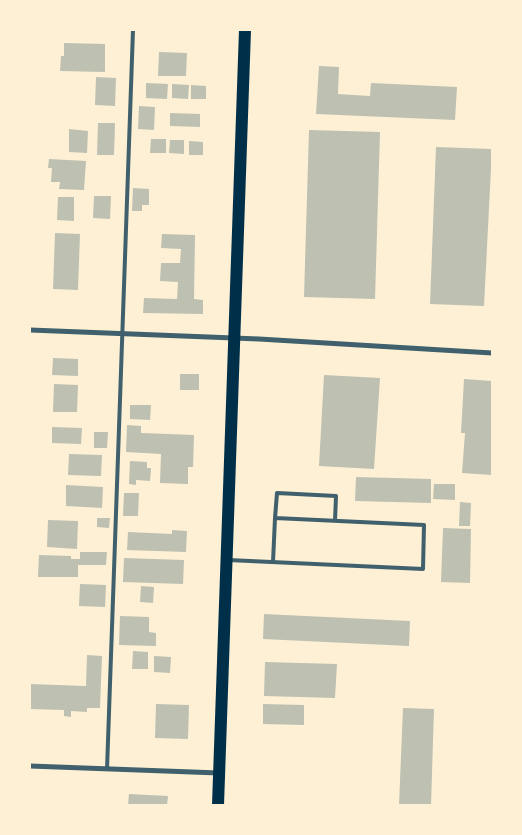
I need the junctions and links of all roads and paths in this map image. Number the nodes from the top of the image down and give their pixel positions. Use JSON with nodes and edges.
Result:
{"nodes":[{"id":1,"x":132,"y":30,"type":"edge"},
{"id":2,"x":245,"y":30,"type":"edge"},
{"id":3,"x":30,"y":330,"type":"edge"},
{"id":4,"x":122,"y":334,"type":"junction"},
{"id":5,"x":234,"y":338,"type":"junction"},
{"id":6,"x":492,"y":353,"type":"edge"},
{"id":7,"x":276,"y":518,"type":"junction"},
{"id":8,"x":335,"y":521,"type":"junction"},
{"id":9,"x":226,"y":560,"type":"junction"},
{"id":10,"x":273,"y":562,"type":"junction"},
{"id":11,"x":30,"y":766,"type":"edge"},
{"id":12,"x":107,"y":769,"type":"junction"},
{"id":13,"x":219,"y":773,"type":"junction"},
{"id":14,"x":218,"y":805,"type":"edge"}],
"edges":[{"from":1,"to":4,"type":"lane"},
{"from":2,"to":5,"type":"main road"},
{"from":3,"to":4,"type":"street"},
{"from":4,"to":5,"type":"street"},
{"from":4,"to":12,"type":"lane"},
{"from":5,"to":6,"type":"street"},
{"from":5,"to":9,"type":"main road"},
{"from":7,"to":8,"type":"lane"},
{"from":7,"to":8,"type":"lane"},
{"from":7,"to":10,"type":"lane"},
{"from":8,"to":10,"type":"lane"},
{"from":9,"to":10,"type":"lane"},
{"from":9,"to":13,"type":"main road"},
{"from":11,"to":12,"type":"street"},
{"from":12,"to":13,"type":"street"},
{"from":13,"to":14,"type":"main road"}]}
